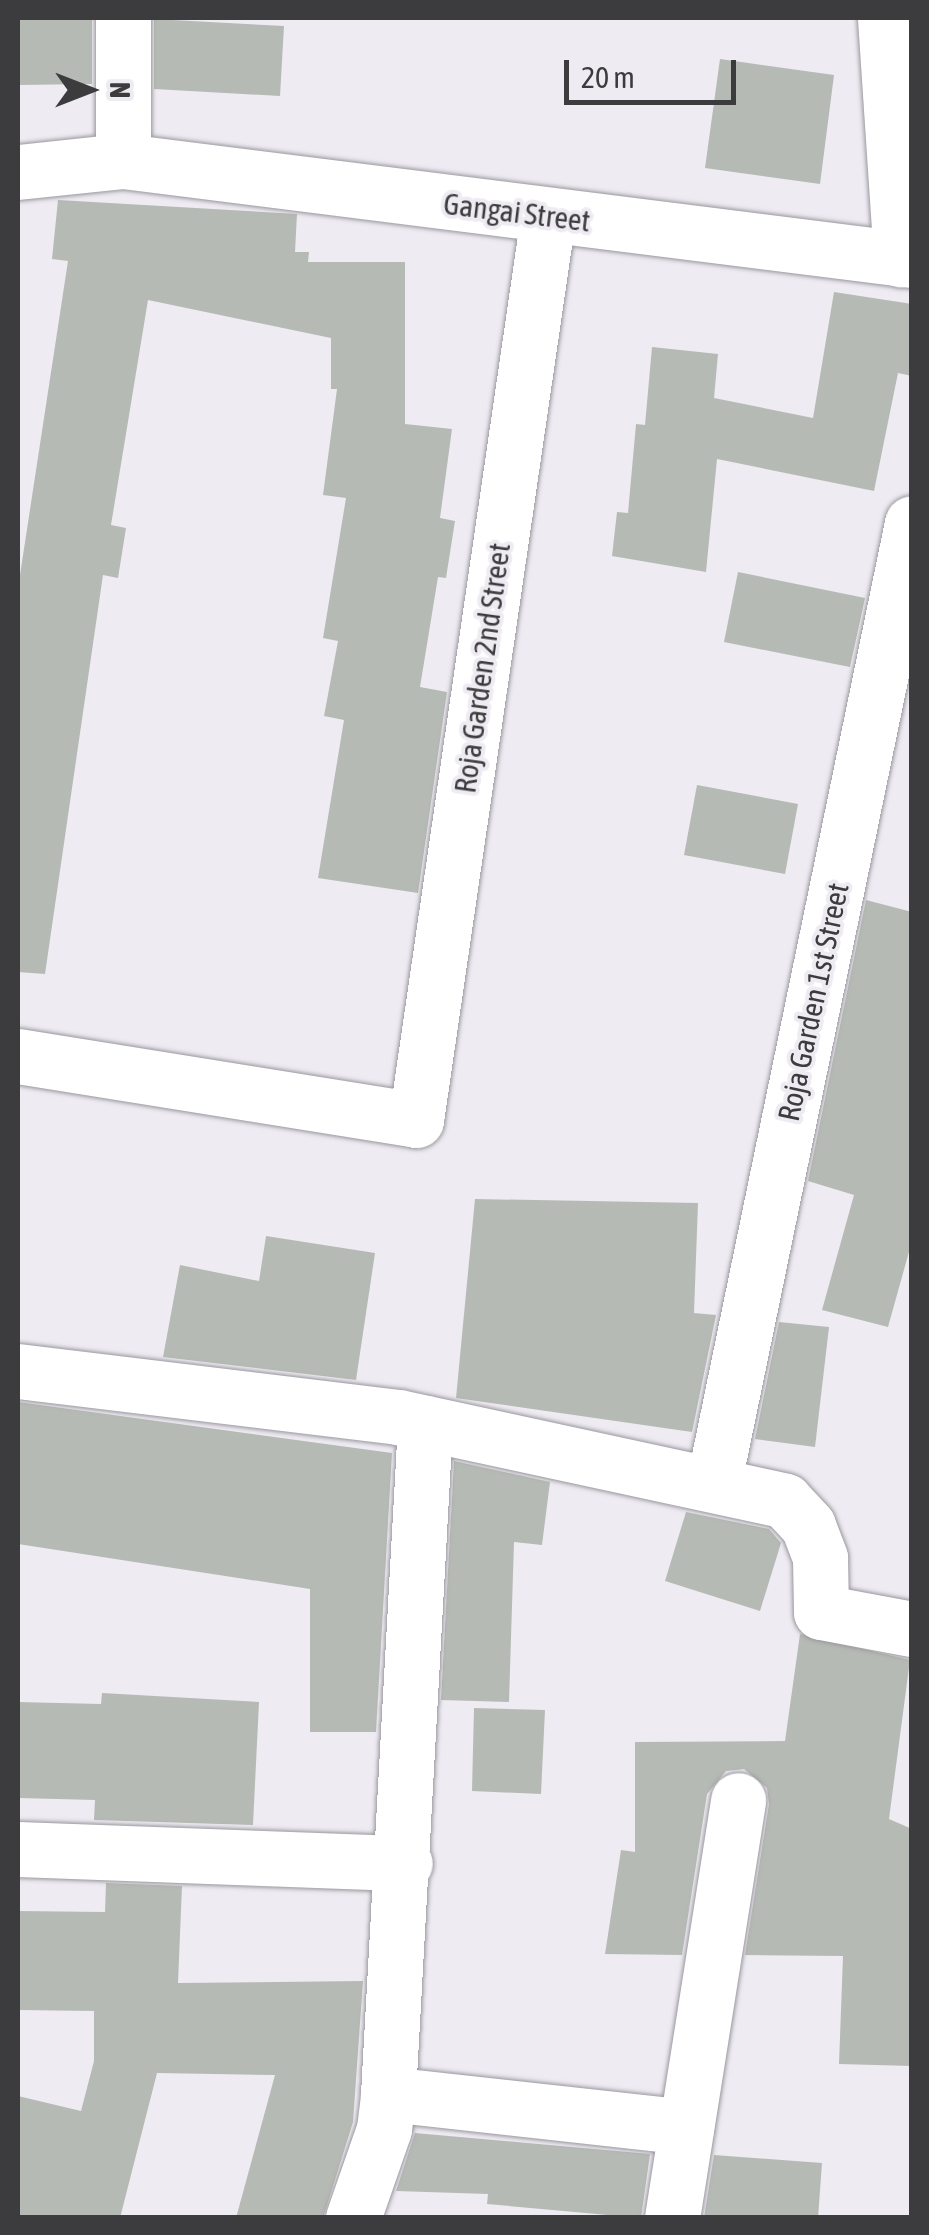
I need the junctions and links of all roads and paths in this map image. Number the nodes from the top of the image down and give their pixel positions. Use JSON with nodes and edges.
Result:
{"nodes":[{"id":1,"x":123,"y":18,"type":"edge"},
{"id":2,"x":885,"y":18,"type":"edge"},
{"id":3,"x":123,"y":162,"type":"junction"},
{"id":4,"x":18,"y":172,"type":"edge"},
{"id":5,"x":548,"y":216,"type":"junction"},
{"id":6,"x":906,"y":260,"type":"edge"},
{"id":7,"x":912,"y":523,"type":"edge"},
{"id":8,"x":18,"y":1056,"type":"edge"},
{"id":9,"x":18,"y":1371,"type":"edge"},
{"id":10,"x":425,"y":1423,"type":"junction"},
{"id":11,"x":714,"y":1481,"type":"junction"},
{"id":12,"x":912,"y":1629,"type":"edge"},
{"id":13,"x":738,"y":1800,"type":"dead end"},
{"id":14,"x":18,"y":1849,"type":"edge"},
{"id":15,"x":404,"y":1863,"type":"junction"},
{"id":16,"x":388,"y":2094,"type":"junction"},
{"id":17,"x":686,"y":2127,"type":"junction"},
{"id":18,"x":353,"y":2218,"type":"edge"},
{"id":19,"x":672,"y":2218,"type":"edge"}],
"edges":[{"from":1,"to":3,"type":"street"},
{"from":2,"to":6,"type":"street"},
{"from":3,"to":4,"type":"street","name":"Gangai Street"},
{"from":3,"to":5,"type":"street","name":"Gangai Street"},
{"from":5,"to":6,"type":"street","name":"Gangai Street"},
{"from":5,"to":8,"type":"street","name":"Roja Garden 2nd Street"},
{"from":7,"to":11,"type":"street","name":"Roja Garden 1st Street"},
{"from":9,"to":10,"type":"street"},
{"from":10,"to":11,"type":"street"},
{"from":10,"to":15,"type":"street"},
{"from":11,"to":12,"type":"street"},
{"from":13,"to":17,"type":"street"},
{"from":14,"to":15,"type":"street"},
{"from":15,"to":16,"type":"street"},
{"from":16,"to":17,"type":"street"},
{"from":16,"to":18,"type":"street"},
{"from":17,"to":19,"type":"street"}]}
